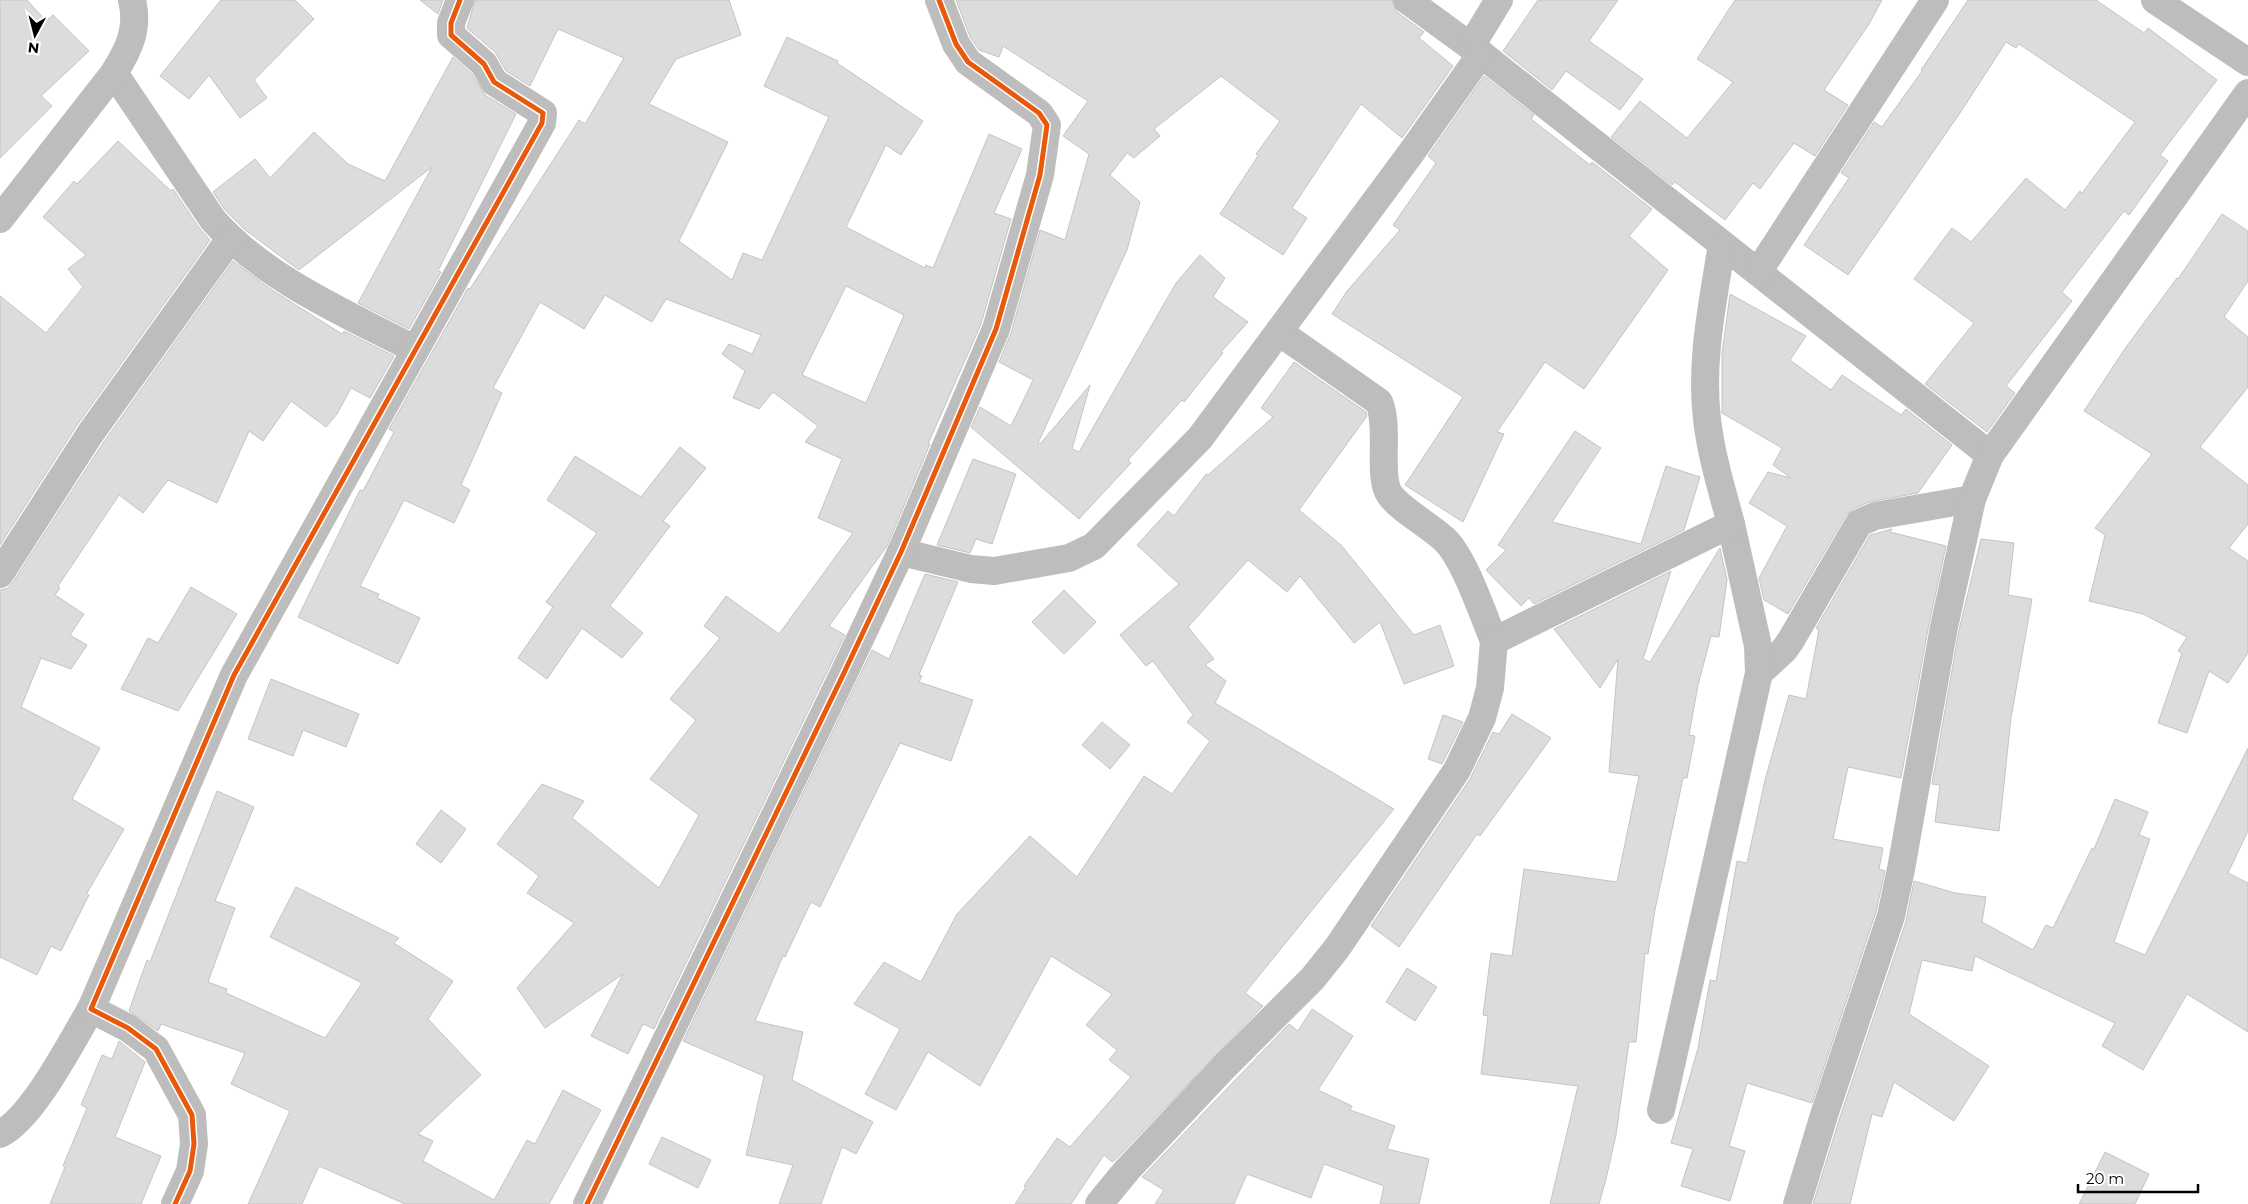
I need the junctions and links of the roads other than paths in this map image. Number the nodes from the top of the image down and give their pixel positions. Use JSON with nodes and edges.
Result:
{"nodes":[{"id":1,"x":132,"y":0,"type":"edge"},
{"id":2,"x":460,"y":0,"type":"edge"},
{"id":3,"x":939,"y":0,"type":"edge"},
{"id":4,"x":1407,"y":0,"type":"edge"},
{"id":5,"x":1498,"y":0,"type":"edge"},
{"id":6,"x":1935,"y":0,"type":"edge"},
{"id":7,"x":2156,"y":0,"type":"edge"},
{"id":8,"x":1476,"y":50,"type":"junction"},
{"id":9,"x":2248,"y":62,"type":"edge"},
{"id":10,"x":114,"y":73,"type":"junction"},
{"id":11,"x":2248,"y":93,"type":"edge"},
{"id":12,"x":0,"y":220,"type":"edge"},
{"id":13,"x":230,"y":239,"type":"junction"},
{"id":14,"x":1722,"y":244,"type":"junction"},
{"id":15,"x":1758,"y":272,"type":"junction"},
{"id":16,"x":1279,"y":332,"type":"junction"},
{"id":17,"x":414,"y":348,"type":"junction"},
{"id":18,"x":1990,"y":455,"type":"junction"},
{"id":19,"x":1972,"y":499,"type":"junction"},
{"id":20,"x":1731,"y":524,"type":"junction"},
{"id":21,"x":900,"y":552,"type":"junction"},
{"id":22,"x":0,"y":574,"type":"edge"},
{"id":23,"x":1494,"y":641,"type":"junction"},
{"id":24,"x":1759,"y":673,"type":"junction"},
{"id":25,"x":91,"y":1009,"type":"junction"},
{"id":26,"x":1661,"y":1110,"type":"dead end"},
{"id":27,"x":0,"y":1134,"type":"edge"},
{"id":28,"x":175,"y":1204,"type":"edge"},
{"id":29,"x":587,"y":1204,"type":"edge"},
{"id":30,"x":1099,"y":1204,"type":"edge"},
{"id":31,"x":1797,"y":1204,"type":"edge"}],
"edges":[{"from":1,"to":10,"type":"street"},
{"from":2,"to":17,"type":"street"},
{"from":3,"to":21,"type":"street"},
{"from":4,"to":8,"type":"street"},
{"from":5,"to":8,"type":"street"},
{"from":6,"to":15,"type":"street"},
{"from":7,"to":9,"type":"street"},
{"from":8,"to":14,"type":"street"},
{"from":8,"to":16,"type":"street"},
{"from":10,"to":12,"type":"street"},
{"from":10,"to":13,"type":"street"},
{"from":11,"to":18,"type":"street"},
{"from":13,"to":17,"type":"street"},
{"from":13,"to":22,"type":"street"},
{"from":14,"to":15,"type":"street"},
{"from":14,"to":20,"type":"street"},
{"from":15,"to":18,"type":"street"},
{"from":16,"to":21,"type":"street"},
{"from":16,"to":23,"type":"street"},
{"from":17,"to":25,"type":"street"},
{"from":18,"to":19,"type":"street"},
{"from":19,"to":24,"type":"street"},
{"from":19,"to":31,"type":"street"},
{"from":20,"to":23,"type":"street"},
{"from":20,"to":24,"type":"street"},
{"from":21,"to":29,"type":"street"},
{"from":23,"to":30,"type":"street"},
{"from":24,"to":26,"type":"street"},
{"from":25,"to":27,"type":"street"},
{"from":25,"to":28,"type":"street"}]}
